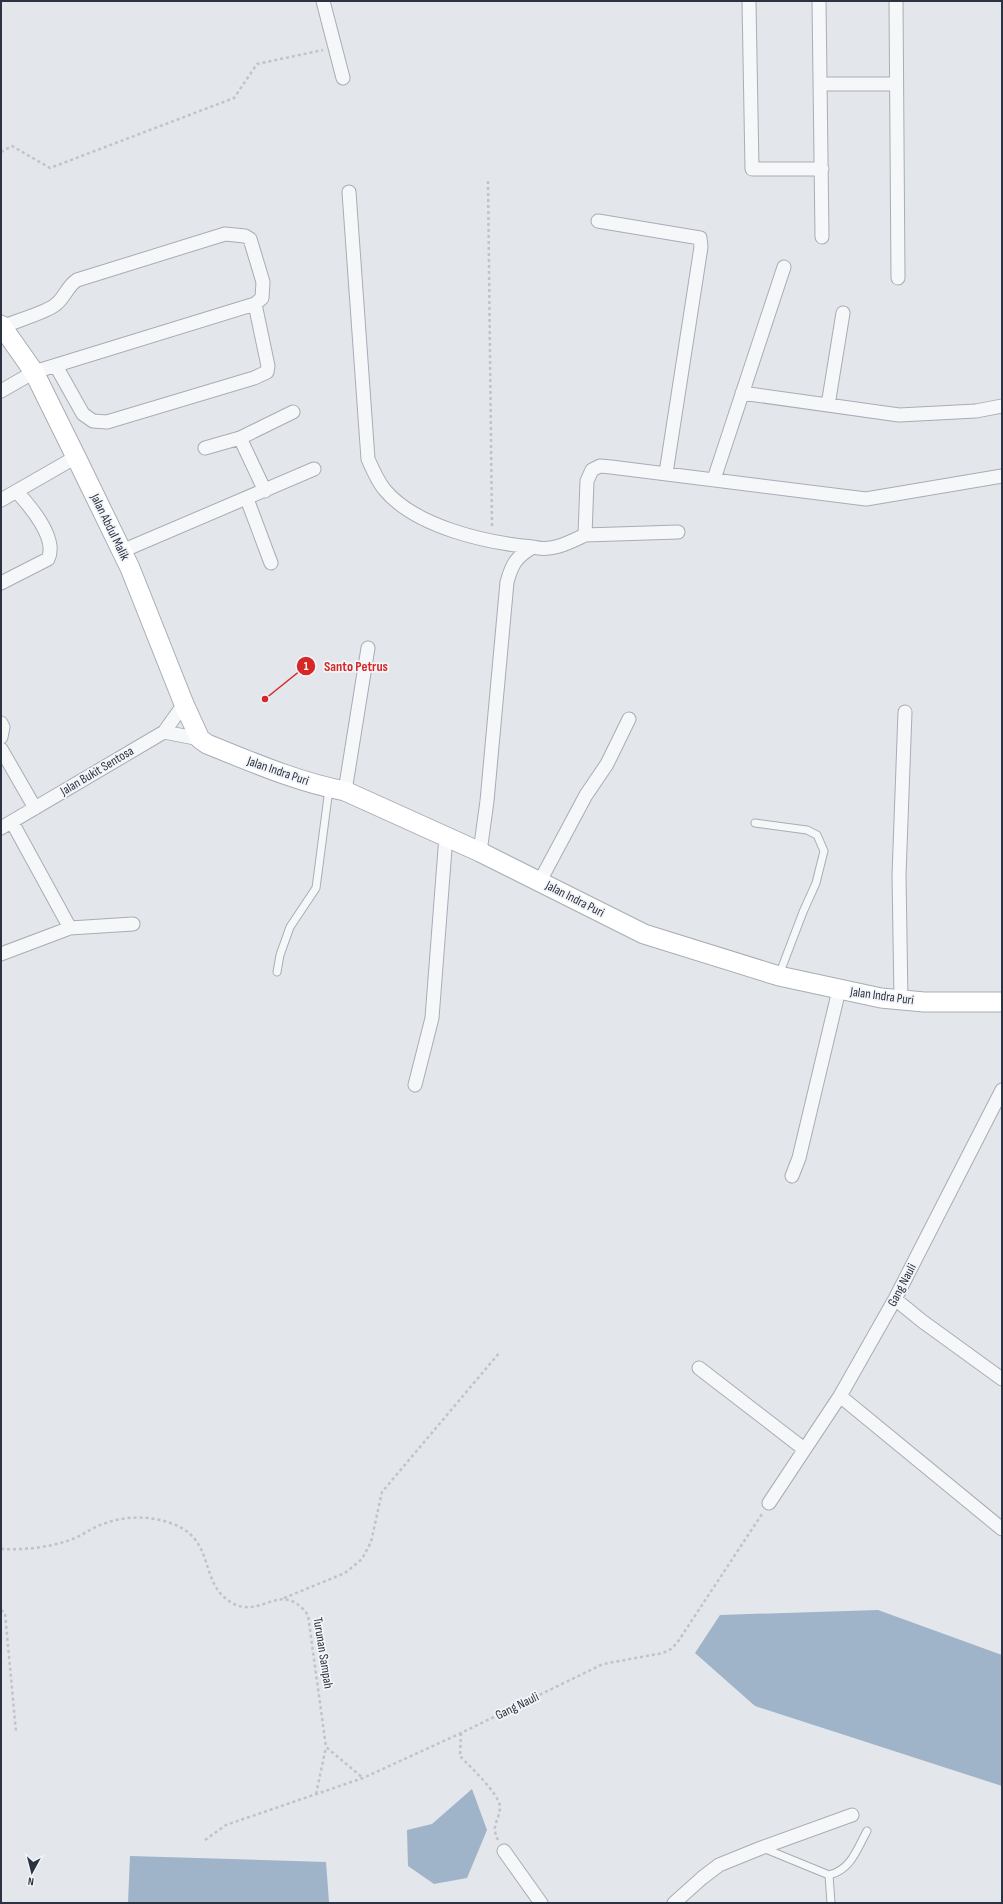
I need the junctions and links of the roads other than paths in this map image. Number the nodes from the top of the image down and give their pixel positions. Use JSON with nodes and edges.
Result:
{"nodes":[{"id":1,"x":323,"y":1,"type":"edge"},
{"id":2,"x":749,"y":1,"type":"edge"},
{"id":3,"x":819,"y":1,"type":"edge"},
{"id":4,"x":896,"y":1,"type":"edge"},
{"id":5,"x":343,"y":78,"type":"dead end"},
{"id":6,"x":821,"y":84,"type":"junction"},
{"id":7,"x":896,"y":84,"type":"junction"},
{"id":8,"x":822,"y":169,"type":"junction"},
{"id":9,"x":349,"y":192,"type":"dead end"},
{"id":10,"x":598,"y":221,"type":"dead end"},
{"id":11,"x":822,"y":238,"type":"dead end"},
{"id":12,"x":784,"y":267,"type":"dead end"},
{"id":13,"x":898,"y":278,"type":"dead end"},
{"id":14,"x":255,"y":304,"type":"junction"},
{"id":15,"x":843,"y":313,"type":"dead end"},
{"id":16,"x":2,"y":326,"type":"edge"},
{"id":17,"x":56,"y":366,"type":"junction"},
{"id":18,"x":34,"y":372,"type":"junction"},
{"id":19,"x":1,"y":391,"type":"edge"},
{"id":20,"x":742,"y":393,"type":"junction"},
{"id":21,"x":828,"y":406,"type":"junction"},
{"id":22,"x":1002,"y":406,"type":"edge"},
{"id":23,"x":293,"y":412,"type":"dead end"},
{"id":24,"x":240,"y":438,"type":"junction"},
{"id":25,"x":205,"y":448,"type":"dead end"},
{"id":26,"x":76,"y":457,"type":"junction"},
{"id":27,"x":314,"y":469,"type":"dead end"},
{"id":28,"x":666,"y":474,"type":"junction"},
{"id":29,"x":1002,"y":476,"type":"edge"},
{"id":30,"x":714,"y":479,"type":"junction"},
{"id":31,"x":265,"y":491,"type":"junction"},
{"id":32,"x":17,"y":492,"type":"junction"},
{"id":33,"x":247,"y":499,"type":"junction"},
{"id":34,"x":1,"y":500,"type":"edge"},
{"id":35,"x":678,"y":532,"type":"dead end"},
{"id":36,"x":585,"y":535,"type":"junction"},
{"id":37,"x":533,"y":547,"type":"junction"},
{"id":38,"x":122,"y":551,"type":"junction"},
{"id":39,"x":272,"y":563,"type":"dead end"},
{"id":40,"x":1,"y":583,"type":"edge"},
{"id":41,"x":368,"y":648,"type":"dead end"},
{"id":42,"x":184,"y":704,"type":"junction"},
{"id":43,"x":905,"y":712,"type":"dead end"},
{"id":44,"x":629,"y":719,"type":"dead end"},
{"id":45,"x":1,"y":723,"type":"edge"},
{"id":46,"x":164,"y":732,"type":"junction"},
{"id":47,"x":1,"y":737,"type":"edge"},
{"id":48,"x":200,"y":739,"type":"junction"},
{"id":49,"x":1,"y":750,"type":"edge"},
{"id":50,"x":337,"y":790,"type":"junction"},
{"id":51,"x":35,"y":808,"type":"junction"},
{"id":52,"x":755,"y":823,"type":"dead end"},
{"id":53,"x":6,"y":825,"type":"edge"},
{"id":54,"x":446,"y":836,"type":"junction"},
{"id":55,"x":480,"y":852,"type":"junction"},
{"id":56,"x":540,"y":881,"type":"junction"},
{"id":57,"x":133,"y":924,"type":"dead end"},
{"id":58,"x":70,"y":928,"type":"junction"},
{"id":59,"x":2,"y":951,"type":"edge"},
{"id":60,"x":277,"y":972,"type":"dead end"},
{"id":61,"x":779,"y":976,"type":"junction"},
{"id":62,"x":839,"y":990,"type":"junction"},
{"id":63,"x":901,"y":1000,"type":"junction"},
{"id":64,"x":1002,"y":1002,"type":"edge"},
{"id":65,"x":415,"y":1085,"type":"dead end"},
{"id":66,"x":1002,"y":1090,"type":"edge"},
{"id":67,"x":792,"y":1176,"type":"dead end"},
{"id":68,"x":895,"y":1299,"type":"junction"},
{"id":69,"x":699,"y":1368,"type":"dead end"},
{"id":70,"x":1002,"y":1379,"type":"edge"},
{"id":71,"x":840,"y":1396,"type":"junction"},
{"id":72,"x":804,"y":1449,"type":"junction"},
{"id":73,"x":769,"y":1503,"type":"road end"},
{"id":74,"x":1002,"y":1528,"type":"edge"},
{"id":75,"x":852,"y":1815,"type":"dead end"},
{"id":76,"x":867,"y":1831,"type":"dead end"},
{"id":77,"x":761,"y":1848,"type":"junction"},
{"id":78,"x":504,"y":1851,"type":"road end"},
{"id":79,"x":829,"y":1875,"type":"junction"},
{"id":80,"x":541,"y":1903,"type":"edge"},
{"id":81,"x":674,"y":1903,"type":"edge"},
{"id":82,"x":831,"y":1903,"type":"edge"}],
"edges":[{"from":1,"to":5,"type":"street"},
{"from":2,"to":8,"type":"street"},
{"from":3,"to":6,"type":"street"},
{"from":4,"to":7,"type":"street"},
{"from":6,"to":7,"type":"street"},
{"from":6,"to":8,"type":"street"},
{"from":7,"to":13,"type":"street"},
{"from":8,"to":11,"type":"street"},
{"from":9,"to":37,"type":"street"},
{"from":10,"to":28,"type":"street"},
{"from":12,"to":20,"type":"street"},
{"from":14,"to":16,"type":"street"},
{"from":14,"to":17,"type":"street"},
{"from":14,"to":17,"type":"street"},
{"from":15,"to":21,"type":"street"},
{"from":16,"to":18,"type":"street","name":"Jalan Abdul Malik"},
{"from":17,"to":18,"type":"street"},
{"from":18,"to":19,"type":"street"},
{"from":18,"to":26,"type":"street","name":"Jalan Abdul Malik"},
{"from":20,"to":21,"type":"street"},
{"from":20,"to":30,"type":"street"},
{"from":21,"to":22,"type":"street"},
{"from":23,"to":24,"type":"street"},
{"from":24,"to":25,"type":"street"},
{"from":24,"to":31,"type":"street"},
{"from":26,"to":32,"type":"street"},
{"from":26,"to":38,"type":"street","name":"Jalan Abdul Malik"},
{"from":27,"to":31,"type":"street"},
{"from":28,"to":30,"type":"street"},
{"from":28,"to":36,"type":"street"},
{"from":29,"to":30,"type":"street"},
{"from":31,"to":33,"type":"street"},
{"from":32,"to":34,"type":"street"},
{"from":32,"to":40,"type":"street"},
{"from":33,"to":38,"type":"street"},
{"from":33,"to":39,"type":"street"},
{"from":35,"to":36,"type":"street"},
{"from":36,"to":37,"type":"street"},
{"from":37,"to":55,"type":"street"},
{"from":38,"to":42,"type":"street","name":"Jalan Abdul Malik"},
{"from":41,"to":50,"type":"street"},
{"from":42,"to":46,"type":"street","name":"Jalan Bukit Sentosa"},
{"from":42,"to":48,"type":"street","name":"Jalan Abdul Malik"},
{"from":43,"to":63,"type":"street"},
{"from":44,"to":56,"type":"street"},
{"from":45,"to":47,"type":"street"},
{"from":46,"to":48,"type":"street","name":"Jalan Indra Puri"},
{"from":46,"to":51,"type":"street","name":"Jalan Bukit Sentosa"},
{"from":48,"to":50,"type":"street","name":"Jalan Indra Puri"},
{"from":49,"to":51,"type":"street"},
{"from":50,"to":54,"type":"street","name":"Jalan Indra Puri"},
{"from":50,"to":60,"type":"lane"},
{"from":51,"to":53,"type":"street","name":"Jalan Bukit Sentosa"},
{"from":52,"to":61,"type":"lane"},
{"from":53,"to":58,"type":"street"},
{"from":54,"to":55,"type":"street","name":"Jalan Indra Puri"},
{"from":54,"to":65,"type":"street"},
{"from":55,"to":56,"type":"street","name":"Jalan Indra Puri"},
{"from":56,"to":61,"type":"street","name":"Jalan Indra Puri"},
{"from":57,"to":58,"type":"street"},
{"from":58,"to":59,"type":"street"},
{"from":61,"to":62,"type":"street","name":"Jalan Indra Puri"},
{"from":62,"to":63,"type":"street","name":"Jalan Indra Puri"},
{"from":62,"to":67,"type":"street"},
{"from":63,"to":64,"type":"street","name":"Jalan Indra Puri"},
{"from":66,"to":68,"type":"street","name":"Gang Nauli"},
{"from":68,"to":70,"type":"street"},
{"from":68,"to":71,"type":"street","name":"Gang Nauli"},
{"from":69,"to":72,"type":"street"},
{"from":71,"to":72,"type":"street","name":"Gang Nauli"},
{"from":71,"to":74,"type":"street"},
{"from":72,"to":73,"type":"street","name":"Gang Nauli"},
{"from":75,"to":77,"type":"street"},
{"from":76,"to":79,"type":"lane"},
{"from":77,"to":79,"type":"lane"},
{"from":77,"to":81,"type":"street"},
{"from":78,"to":80,"type":"street"},
{"from":79,"to":82,"type":"lane"}]}
